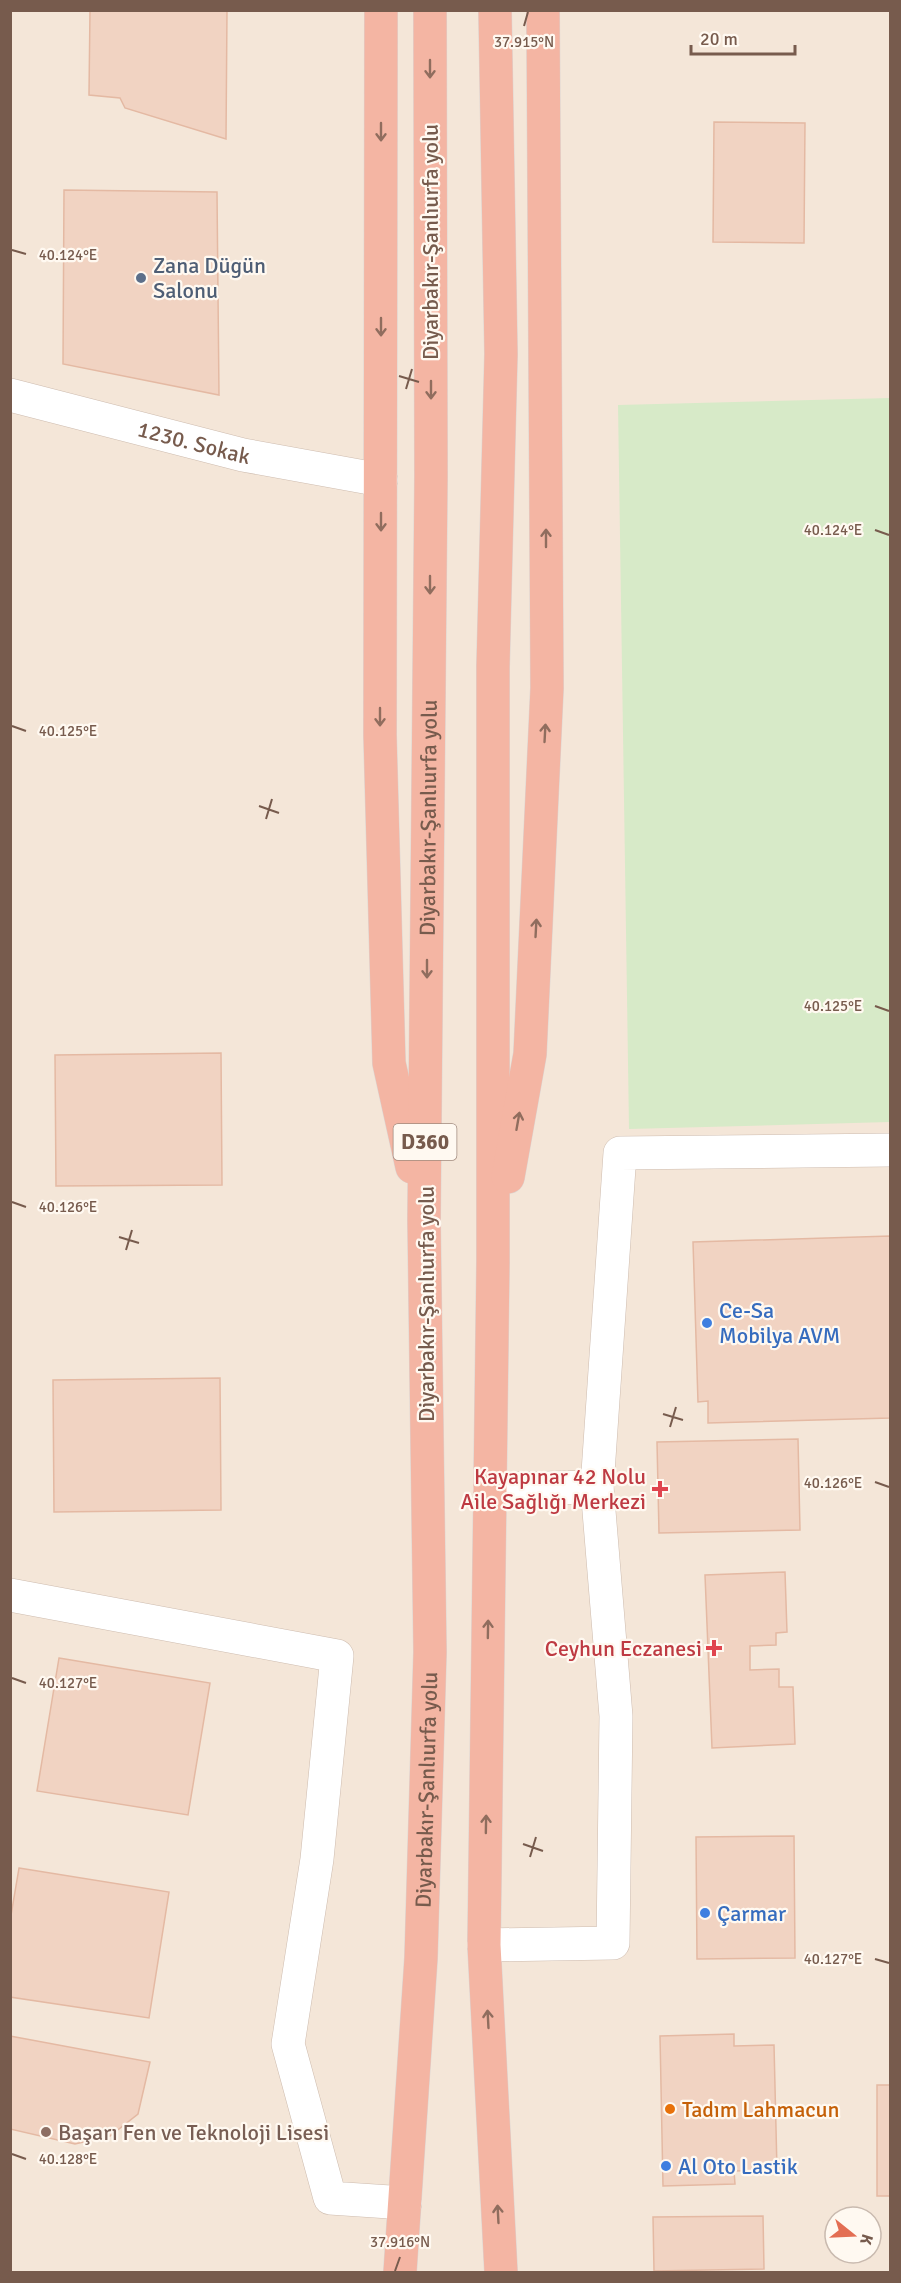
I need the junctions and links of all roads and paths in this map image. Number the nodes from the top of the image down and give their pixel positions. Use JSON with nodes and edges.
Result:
{"nodes":[{"id":1,"x":381,"y":10,"type":"edge"},
{"id":2,"x":430,"y":10,"type":"edge"},
{"id":3,"x":495,"y":10,"type":"edge"},
{"id":4,"x":543,"y":10,"type":"edge"},
{"id":5,"x":10,"y":395,"type":"edge"},
{"id":6,"x":381,"y":480,"type":"junction"},
{"id":7,"x":891,"y":1150,"type":"edge"},
{"id":8,"x":424,"y":1220,"type":"junction"},
{"id":9,"x":493,"y":1262,"type":"junction"},
{"id":10,"x":597,"y":1487,"type":"junction"},
{"id":11,"x":490,"y":1489,"type":"junction"},
{"id":12,"x":10,"y":1595,"type":"edge"},
{"id":13,"x":484,"y":1945,"type":"junction"},
{"id":14,"x":405,"y":2203,"type":"junction"},
{"id":15,"x":400,"y":2272,"type":"edge"},
{"id":16,"x":501,"y":2272,"type":"edge"}],
"edges":[{"from":1,"to":6,"type":"highway","one_way":true},
{"from":2,"to":8,"type":"highway","name":"Diyarbakır-Şanlıurfa yolu","number":"D360","one_way":true},
{"from":3,"to":9,"type":"highway"},
{"from":9,"to":4,"type":"highway","one_way":true},
{"from":5,"to":6,"type":"street","name":"1230. Sokak"},
{"from":6,"to":8,"type":"highway","one_way":true},
{"from":7,"to":10,"type":"street"},
{"from":8,"to":14,"type":"highway","name":"Diyarbakır-Şanlıurfa yolu","number":"D360"},
{"from":9,"to":11,"type":"highway"},
{"from":10,"to":11,"type":"street"},
{"from":10,"to":13,"type":"street"},
{"from":13,"to":11,"type":"highway","one_way":true},
{"from":12,"to":14,"type":"street"},
{"from":16,"to":13,"type":"highway","one_way":true},
{"from":14,"to":15,"type":"highway","name":"Diyarbakır-Şanlıurfa yolu","number":"D360"}]}
